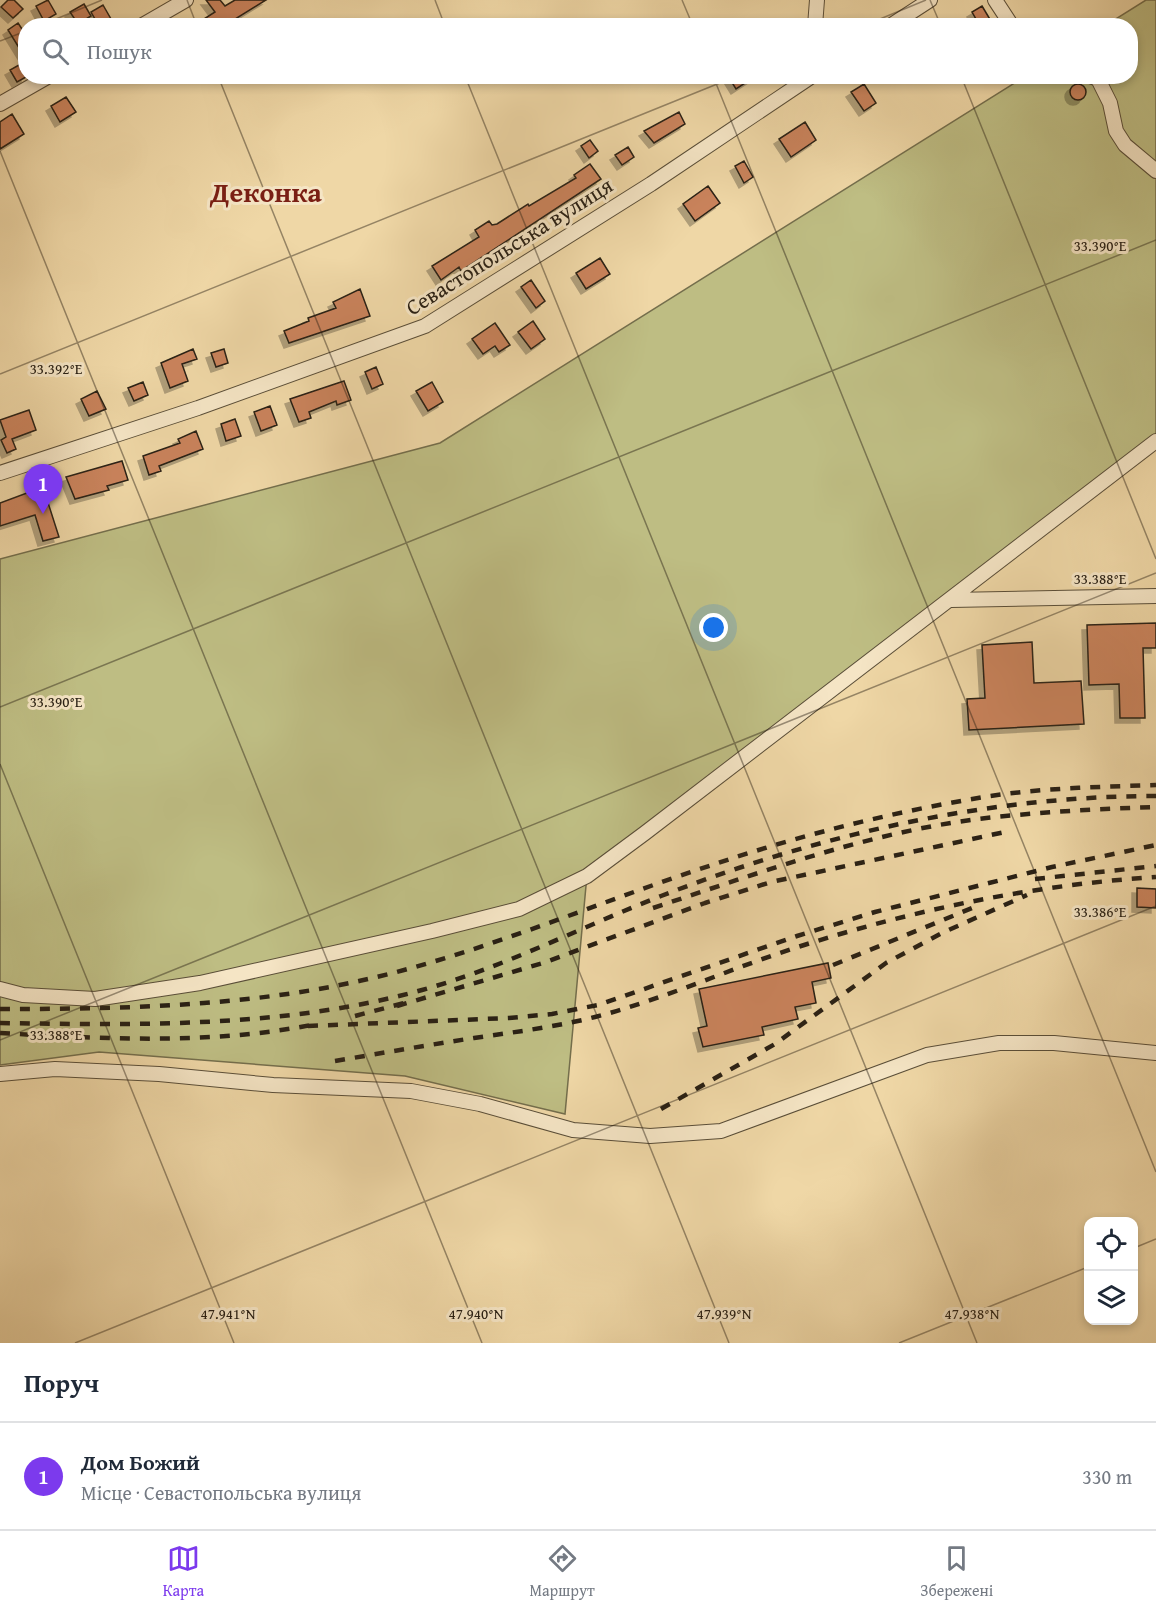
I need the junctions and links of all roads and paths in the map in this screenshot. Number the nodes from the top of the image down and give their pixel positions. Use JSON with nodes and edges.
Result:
{"nodes":[{"id":1,"x":186,"y":0,"type":"edge"},
{"id":2,"x":817,"y":0,"type":"edge"},
{"id":3,"x":930,"y":0,"type":"edge"},
{"id":4,"x":995,"y":0,"type":"edge"},
{"id":5,"x":155,"y":18,"type":"edge"},
{"id":6,"x":816,"y":18,"type":"edge"},
{"id":7,"x":902,"y":18,"type":"edge"},
{"id":8,"x":1007,"y":18,"type":"edge"},
{"id":9,"x":35,"y":84,"type":"edge"},
{"id":10,"x":800,"y":84,"type":"edge"},
{"id":11,"x":1100,"y":84,"type":"edge"},
{"id":12,"x":0,"y":104,"type":"edge"},
{"id":13,"x":1156,"y":171,"type":"edge"},
{"id":14,"x":1156,"y":441,"type":"edge"},
{"id":15,"x":0,"y":473,"type":"edge"},
{"id":16,"x":1156,"y":596,"type":"edge"},
{"id":17,"x":951,"y":600,"type":"junction"},
{"id":18,"x":0,"y":989,"type":"edge"},
{"id":19,"x":1156,"y":1053,"type":"edge"},
{"id":20,"x":0,"y":1074,"type":"edge"}],
"edges":[{"from":1,"to":5,"type":"street"},
{"from":2,"to":6,"type":"street"},
{"from":3,"to":7,"type":"street"},
{"from":4,"to":8,"type":"street"},
{"from":9,"to":12,"type":"street"},
{"from":10,"to":15,"type":"street","name":"Севастопольська вулиця"},
{"from":11,"to":13,"type":"street"},
{"from":14,"to":17,"type":"street"},
{"from":16,"to":17,"type":"street"},
{"from":17,"to":18,"type":"street"},
{"from":19,"to":20,"type":"street"}]}
